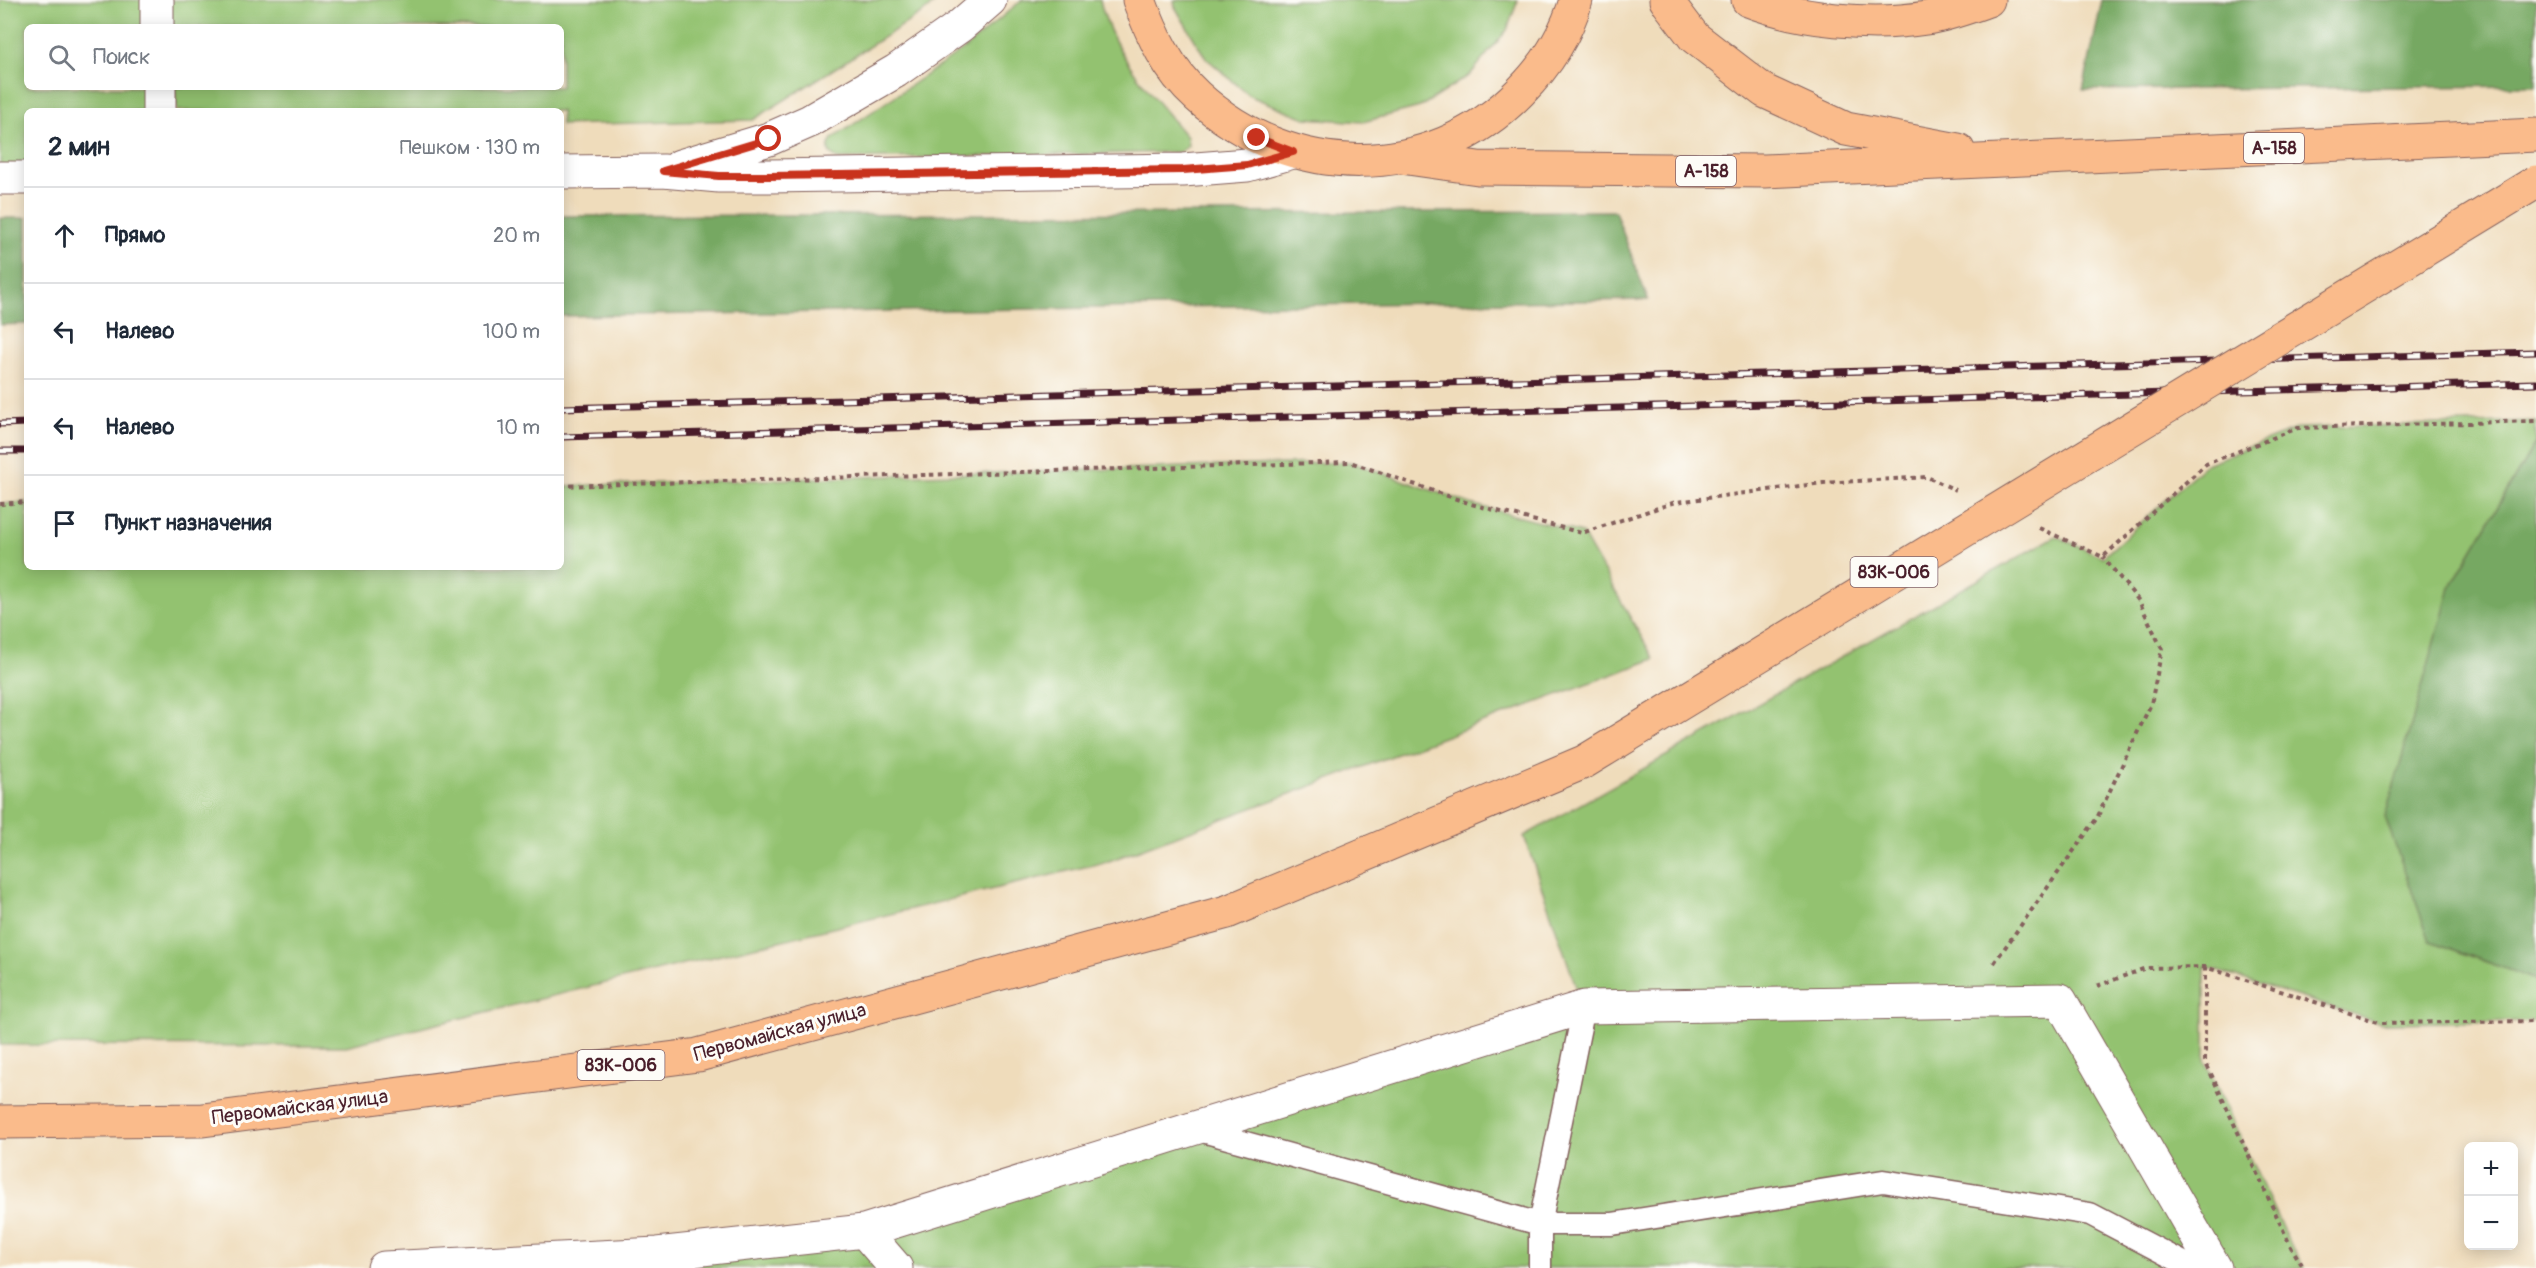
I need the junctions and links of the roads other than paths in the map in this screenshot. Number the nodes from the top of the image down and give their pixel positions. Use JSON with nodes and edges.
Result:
{"nodes":[{"id":1,"x":157,"y":0,"type":"edge"},
{"id":2,"x":990,"y":0,"type":"edge"},
{"id":3,"x":1138,"y":0,"type":"edge"},
{"id":4,"x":1576,"y":0,"type":"edge"},
{"id":5,"x":1666,"y":0,"type":"edge"},
{"id":6,"x":1748,"y":0,"type":"edge"},
{"id":7,"x":1988,"y":0,"type":"edge"},
{"id":8,"x":158,"y":24,"type":"edge"},
{"id":9,"x":159,"y":90,"type":"edge"},
{"id":10,"x":159,"y":108,"type":"edge"},
{"id":11,"x":2536,"y":135,"type":"edge"},
{"id":12,"x":1293,"y":152,"type":"junction"},
{"id":13,"x":1401,"y":157,"type":"junction"},
{"id":14,"x":2012,"y":161,"type":"junction"},
{"id":15,"x":663,"y":171,"type":"junction"},
{"id":16,"x":564,"y":172,"type":"edge"},
{"id":17,"x":0,"y":178,"type":"edge"},
{"id":18,"x":24,"y":178,"type":"edge"},
{"id":19,"x":2536,"y":182,"type":"edge"},
{"id":20,"x":1584,"y":1007,"type":"junction"},
{"id":21,"x":0,"y":1122,"type":"edge"},
{"id":22,"x":1193,"y":1128,"type":"junction"},
{"id":23,"x":1540,"y":1224,"type":"junction"},
{"id":24,"x":864,"y":1231,"type":"junction"},
{"id":25,"x":657,"y":1261,"type":"edge"},
{"id":26,"x":384,"y":1268,"type":"edge"},
{"id":27,"x":896,"y":1268,"type":"edge"},
{"id":28,"x":1540,"y":1268,"type":"edge"},
{"id":29,"x":2193,"y":1268,"type":"edge"},
{"id":30,"x":2215,"y":1268,"type":"edge"}],
"edges":[{"from":1,"to":8,"type":"street"},
{"from":2,"to":15,"type":"street"},
{"from":3,"to":12,"type":"main road","number":"А-158"},
{"from":4,"to":13,"type":"main road"},
{"from":5,"to":14,"type":"main road","number":"А-158"},
{"from":6,"to":7,"type":"main road"},
{"from":9,"to":10,"type":"street"},
{"from":11,"to":14,"type":"main road","number":"А-158"},
{"from":12,"to":13,"type":"main road","number":"А-158"},
{"from":12,"to":15,"type":"street"},
{"from":13,"to":14,"type":"main road","number":"А-158"},
{"from":15,"to":16,"type":"street"},
{"from":17,"to":18,"type":"street"},
{"from":19,"to":21,"type":"main road","name":"Первомайская улица","number":"83К-006","bridge":true},
{"from":20,"to":22,"type":"street"},
{"from":20,"to":23,"type":"lane"},
{"from":20,"to":30,"type":"street"},
{"from":22,"to":23,"type":"lane"},
{"from":22,"to":24,"type":"street"},
{"from":23,"to":28,"type":"lane"},
{"from":23,"to":29,"type":"lane"},
{"from":24,"to":25,"type":"street"},
{"from":24,"to":27,"type":"street"},
{"from":25,"to":26,"type":"street"}]}
